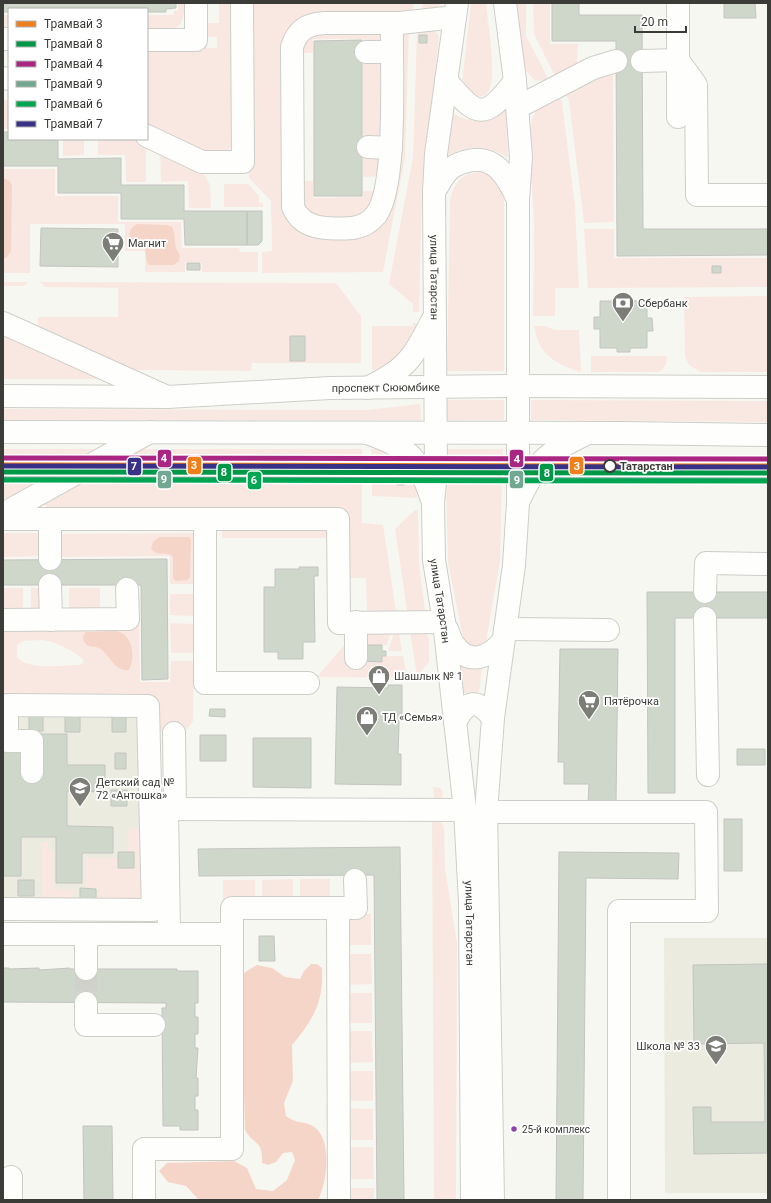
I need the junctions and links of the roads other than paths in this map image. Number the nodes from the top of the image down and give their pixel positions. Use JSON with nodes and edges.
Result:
{"nodes":[{"id":1,"x":196,"y":3,"type":"edge"},
{"id":2,"x":242,"y":3,"type":"edge"},
{"id":3,"x":505,"y":3,"type":"edge"},
{"id":4,"x":678,"y":3,"type":"edge"},
{"id":5,"x":456,"y":10,"type":"edge"},
{"id":6,"x":392,"y":23,"type":"junction"},
{"id":7,"x":148,"y":40,"type":"edge"},
{"id":8,"x":366,"y":52,"type":"dead end"},
{"id":9,"x":392,"y":52,"type":"junction"},
{"id":10,"x":616,"y":60,"type":"dead end"},
{"id":11,"x":678,"y":60,"type":"junction"},
{"id":12,"x":642,"y":61,"type":"dead end"},
{"id":13,"x":446,"y":80,"type":"junction"},
{"id":14,"x":515,"y":81,"type":"junction"},
{"id":15,"x":518,"y":107,"type":"junction"},
{"id":16,"x":678,"y":117,"type":"dead end"},
{"id":17,"x":148,"y":136,"type":"edge"},
{"id":18,"x":368,"y":147,"type":"dead end"},
{"id":19,"x":391,"y":148,"type":"junction"},
{"id":20,"x":434,"y":192,"type":"junction"},
{"id":21,"x":768,"y":195,"type":"edge"},
{"id":22,"x":518,"y":200,"type":"junction"},
{"id":23,"x":434,"y":318,"type":"junction"},
{"id":24,"x":3,"y":324,"type":"edge"},
{"id":25,"x":518,"y":386,"type":"junction"},
{"id":26,"x":434,"y":387,"type":"junction"},
{"id":27,"x":768,"y":387,"type":"edge"},
{"id":28,"x":367,"y":388,"type":"junction"},
{"id":29,"x":3,"y":396,"type":"edge"},
{"id":30,"x":167,"y":396,"type":"junction"},
{"id":31,"x":3,"y":432,"type":"edge"},
{"id":32,"x":150,"y":432,"type":"junction"},
{"id":33,"x":367,"y":433,"type":"junction"},
{"id":34,"x":435,"y":434,"type":"junction"},
{"id":35,"x":518,"y":434,"type":"junction"},
{"id":36,"x":586,"y":434,"type":"junction"},
{"id":37,"x":768,"y":435,"type":"edge"},
{"id":38,"x":433,"y":503,"type":"junction"},
{"id":39,"x":518,"y":503,"type":"junction"},
{"id":40,"x":3,"y":514,"type":"edge"},
{"id":41,"x":3,"y":519,"type":"edge"},
{"id":42,"x":205,"y":519,"type":"junction"},
{"id":43,"x":50,"y":520,"type":"junction"},
{"id":44,"x":50,"y":559,"type":"dead end"},
{"id":45,"x":768,"y":564,"type":"edge"},
{"id":46,"x":50,"y":585,"type":"dead end"},
{"id":47,"x":127,"y":589,"type":"dead end"},
{"id":48,"x":705,"y":592,"type":"dead end"},
{"id":49,"x":705,"y":618,"type":"dead end"},
{"id":50,"x":3,"y":620,"type":"edge"},
{"id":51,"x":51,"y":620,"type":"junction"},
{"id":52,"x":356,"y":622,"type":"junction"},
{"id":53,"x":444,"y":622,"type":"junction"},
{"id":54,"x":608,"y":630,"type":"dead end"},
{"id":55,"x":504,"y":635,"type":"junction"},
{"id":56,"x":356,"y":658,"type":"dead end"},
{"id":57,"x":308,"y":683,"type":"dead end"},
{"id":58,"x":5,"y":709,"type":"edge"},
{"id":59,"x":493,"y":718,"type":"junction"},
{"id":60,"x":455,"y":722,"type":"junction"},
{"id":61,"x":174,"y":733,"type":"dead end"},
{"id":62,"x":32,"y":772,"type":"dead end"},
{"id":63,"x":708,"y":775,"type":"dead end"},
{"id":64,"x":164,"y":809,"type":"junction"},
{"id":65,"x":476,"y":811,"type":"junction"},
{"id":66,"x":355,"y":880,"type":"dead end"},
{"id":67,"x":338,"y":908,"type":"junction"},
{"id":68,"x":3,"y":909,"type":"edge"},
{"id":69,"x":3,"y":934,"type":"edge"},
{"id":70,"x":86,"y":934,"type":"junction"},
{"id":71,"x":169,"y":934,"type":"junction"},
{"id":72,"x":232,"y":934,"type":"junction"},
{"id":73,"x":86,"y":969,"type":"tunnel mouth"},
{"id":74,"x":86,"y":1002,"type":"tunnel mouth"},
{"id":75,"x":154,"y":1026,"type":"dead end"},
{"id":76,"x":11,"y":1177,"type":"dead end"},
{"id":77,"x":11,"y":1200,"type":"edge"},
{"id":78,"x":144,"y":1200,"type":"edge"},
{"id":79,"x":339,"y":1200,"type":"edge"},
{"id":80,"x":472,"y":1200,"type":"edge"},
{"id":81,"x":493,"y":1200,"type":"edge"},
{"id":82,"x":619,"y":1200,"type":"edge"}],
"edges":[{"from":1,"to":7,"type":"street"},
{"from":2,"to":17,"type":"street"},
{"from":3,"to":14,"type":"street","name":"улица Татарстан"},
{"from":4,"to":11,"type":"street"},
{"from":5,"to":6,"type":"street"},
{"from":5,"to":13,"type":"street","name":"улица Татарстан"},
{"from":6,"to":9,"type":"street"},
{"from":6,"to":19,"type":"street"},
{"from":8,"to":9,"type":"street"},
{"from":9,"to":19,"type":"street"},
{"from":10,"to":15,"type":"street"},
{"from":11,"to":12,"type":"street"},
{"from":11,"to":16,"type":"street"},
{"from":11,"to":21,"type":"street"},
{"from":13,"to":14,"type":"street"},
{"from":13,"to":20,"type":"street","name":"улица Татарстан"},
{"from":14,"to":15,"type":"street","name":"улица Татарстан"},
{"from":15,"to":22,"type":"street","name":"улица Татарстан"},
{"from":18,"to":19,"type":"street"},
{"from":20,"to":22,"type":"street"},
{"from":20,"to":23,"type":"street","name":"улица Татарстан"},
{"from":22,"to":25,"type":"street","name":"улица Татарстан"},
{"from":23,"to":26,"type":"street","name":"улица Татарстан"},
{"from":23,"to":28,"type":"street"},
{"from":24,"to":30,"type":"street"},
{"from":25,"to":26,"type":"street","name":"проспект Сююмбике"},
{"from":25,"to":27,"type":"street","name":"проспект Сююмбике"},
{"from":25,"to":35,"type":"street","name":"улица Татарстан"},
{"from":26,"to":28,"type":"street","name":"проспект Сююмбике"},
{"from":26,"to":34,"type":"street","name":"улица Татарстан"},
{"from":28,"to":30,"type":"street","name":"проспект Сююмбике"},
{"from":29,"to":30,"type":"street","name":"проспект Сююмбике"},
{"from":31,"to":32,"type":"street"},
{"from":32,"to":33,"type":"street"},
{"from":32,"to":40,"type":"street"},
{"from":33,"to":34,"type":"street"},
{"from":33,"to":38,"type":"street"},
{"from":34,"to":35,"type":"street"},
{"from":34,"to":38,"type":"street","name":"улица Татарстан"},
{"from":35,"to":36,"type":"street"},
{"from":35,"to":39,"type":"street","name":"улица Татарстан"},
{"from":36,"to":37,"type":"street"},
{"from":36,"to":39,"type":"street"},
{"from":38,"to":53,"type":"street","name":"улица Татарстан"},
{"from":39,"to":55,"type":"street","name":"улица Татарстан"},
{"from":41,"to":43,"type":"street"},
{"from":42,"to":43,"type":"street"},
{"from":42,"to":52,"type":"street"},
{"from":42,"to":57,"type":"street"},
{"from":43,"to":44,"type":"street"},
{"from":45,"to":48,"type":"street"},
{"from":46,"to":51,"type":"street"},
{"from":47,"to":51,"type":"street"},
{"from":49,"to":63,"type":"street"},
{"from":50,"to":51,"type":"street"},
{"from":52,"to":53,"type":"street"},
{"from":52,"to":56,"type":"street"},
{"from":53,"to":55,"type":"street"},
{"from":53,"to":60,"type":"street","name":"улица Татарстан"},
{"from":54,"to":55,"type":"street"},
{"from":55,"to":59,"type":"street","name":"улица Татарстан"},
{"from":58,"to":62,"type":"street"},
{"from":58,"to":64,"type":"street"},
{"from":59,"to":60,"type":"street"},
{"from":59,"to":65,"type":"street","name":"улица Татарстан"},
{"from":60,"to":65,"type":"street","name":"улица Татарстан"},
{"from":61,"to":64,"type":"street"},
{"from":64,"to":65,"type":"street"},
{"from":64,"to":68,"type":"street"},
{"from":64,"to":71,"type":"street"},
{"from":65,"to":80,"type":"street","name":"улица Татарстан"},
{"from":65,"to":81,"type":"street","name":"улица Татарстан"},
{"from":65,"to":82,"type":"street"},
{"from":66,"to":67,"type":"street"},
{"from":67,"to":72,"type":"street"},
{"from":67,"to":79,"type":"street"},
{"from":69,"to":70,"type":"street"},
{"from":70,"to":71,"type":"street"},
{"from":70,"to":73,"type":"street"},
{"from":71,"to":72,"type":"street"},
{"from":72,"to":78,"type":"street"},
{"from":74,"to":75,"type":"street"},
{"from":76,"to":77,"type":"street"}]}
